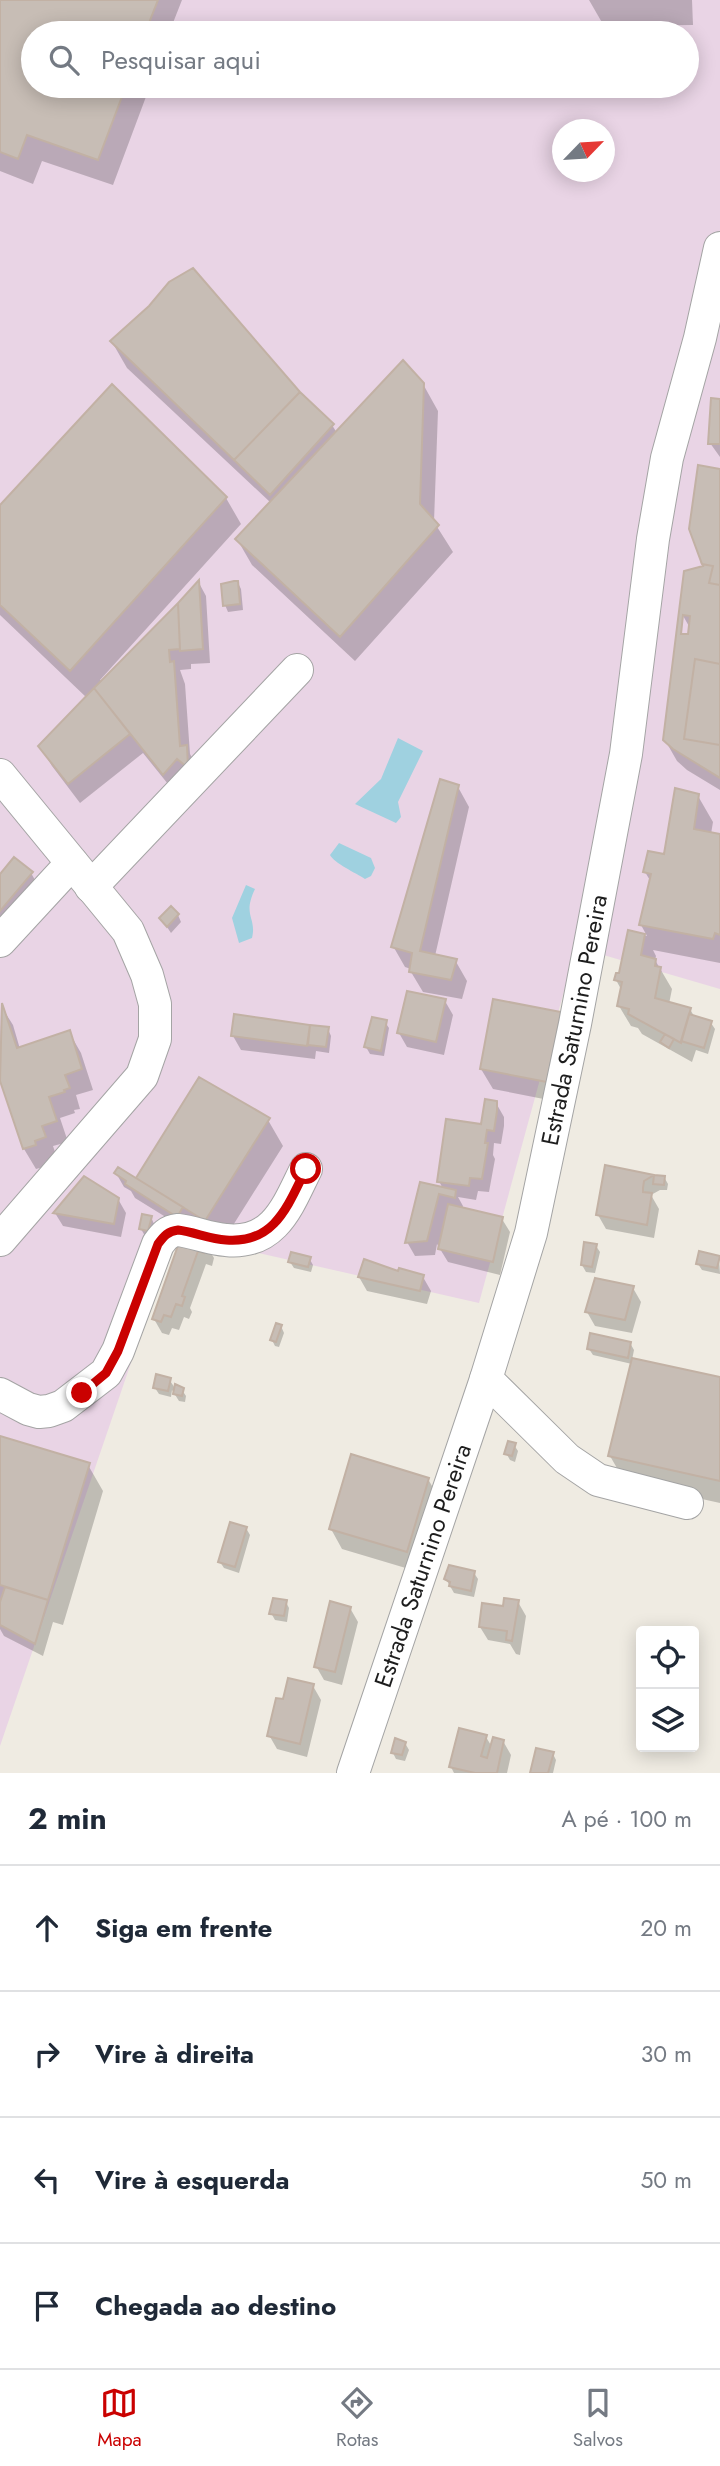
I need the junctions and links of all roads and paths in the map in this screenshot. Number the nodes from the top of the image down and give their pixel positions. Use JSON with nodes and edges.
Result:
{"nodes":[{"id":1,"x":720,"y":248,"type":"edge"},
{"id":2,"x":297,"y":670,"type":"dead end"},
{"id":3,"x":0,"y":775,"type":"edge"},
{"id":4,"x":82,"y":875,"type":"junction"},
{"id":5,"x":0,"y":941,"type":"edge"},
{"id":6,"x":306,"y":1169,"type":"dead end"},
{"id":7,"x":0,"y":1240,"type":"edge"},
{"id":8,"x":486,"y":1379,"type":"junction"},
{"id":9,"x":0,"y":1394,"type":"edge"},
{"id":10,"x":687,"y":1503,"type":"dead end"},
{"id":11,"x":353,"y":1773,"type":"edge"}],
"edges":[{"from":1,"to":8,"type":"street","name":"Estrada Saturnino Pereira"},
{"from":2,"to":4,"type":"street"},
{"from":3,"to":4,"type":"street"},
{"from":4,"to":5,"type":"street"},
{"from":4,"to":7,"type":"street"},
{"from":6,"to":9,"type":"street"},
{"from":8,"to":10,"type":"street"},
{"from":8,"to":11,"type":"street","name":"Estrada Saturnino Pereira"}]}
